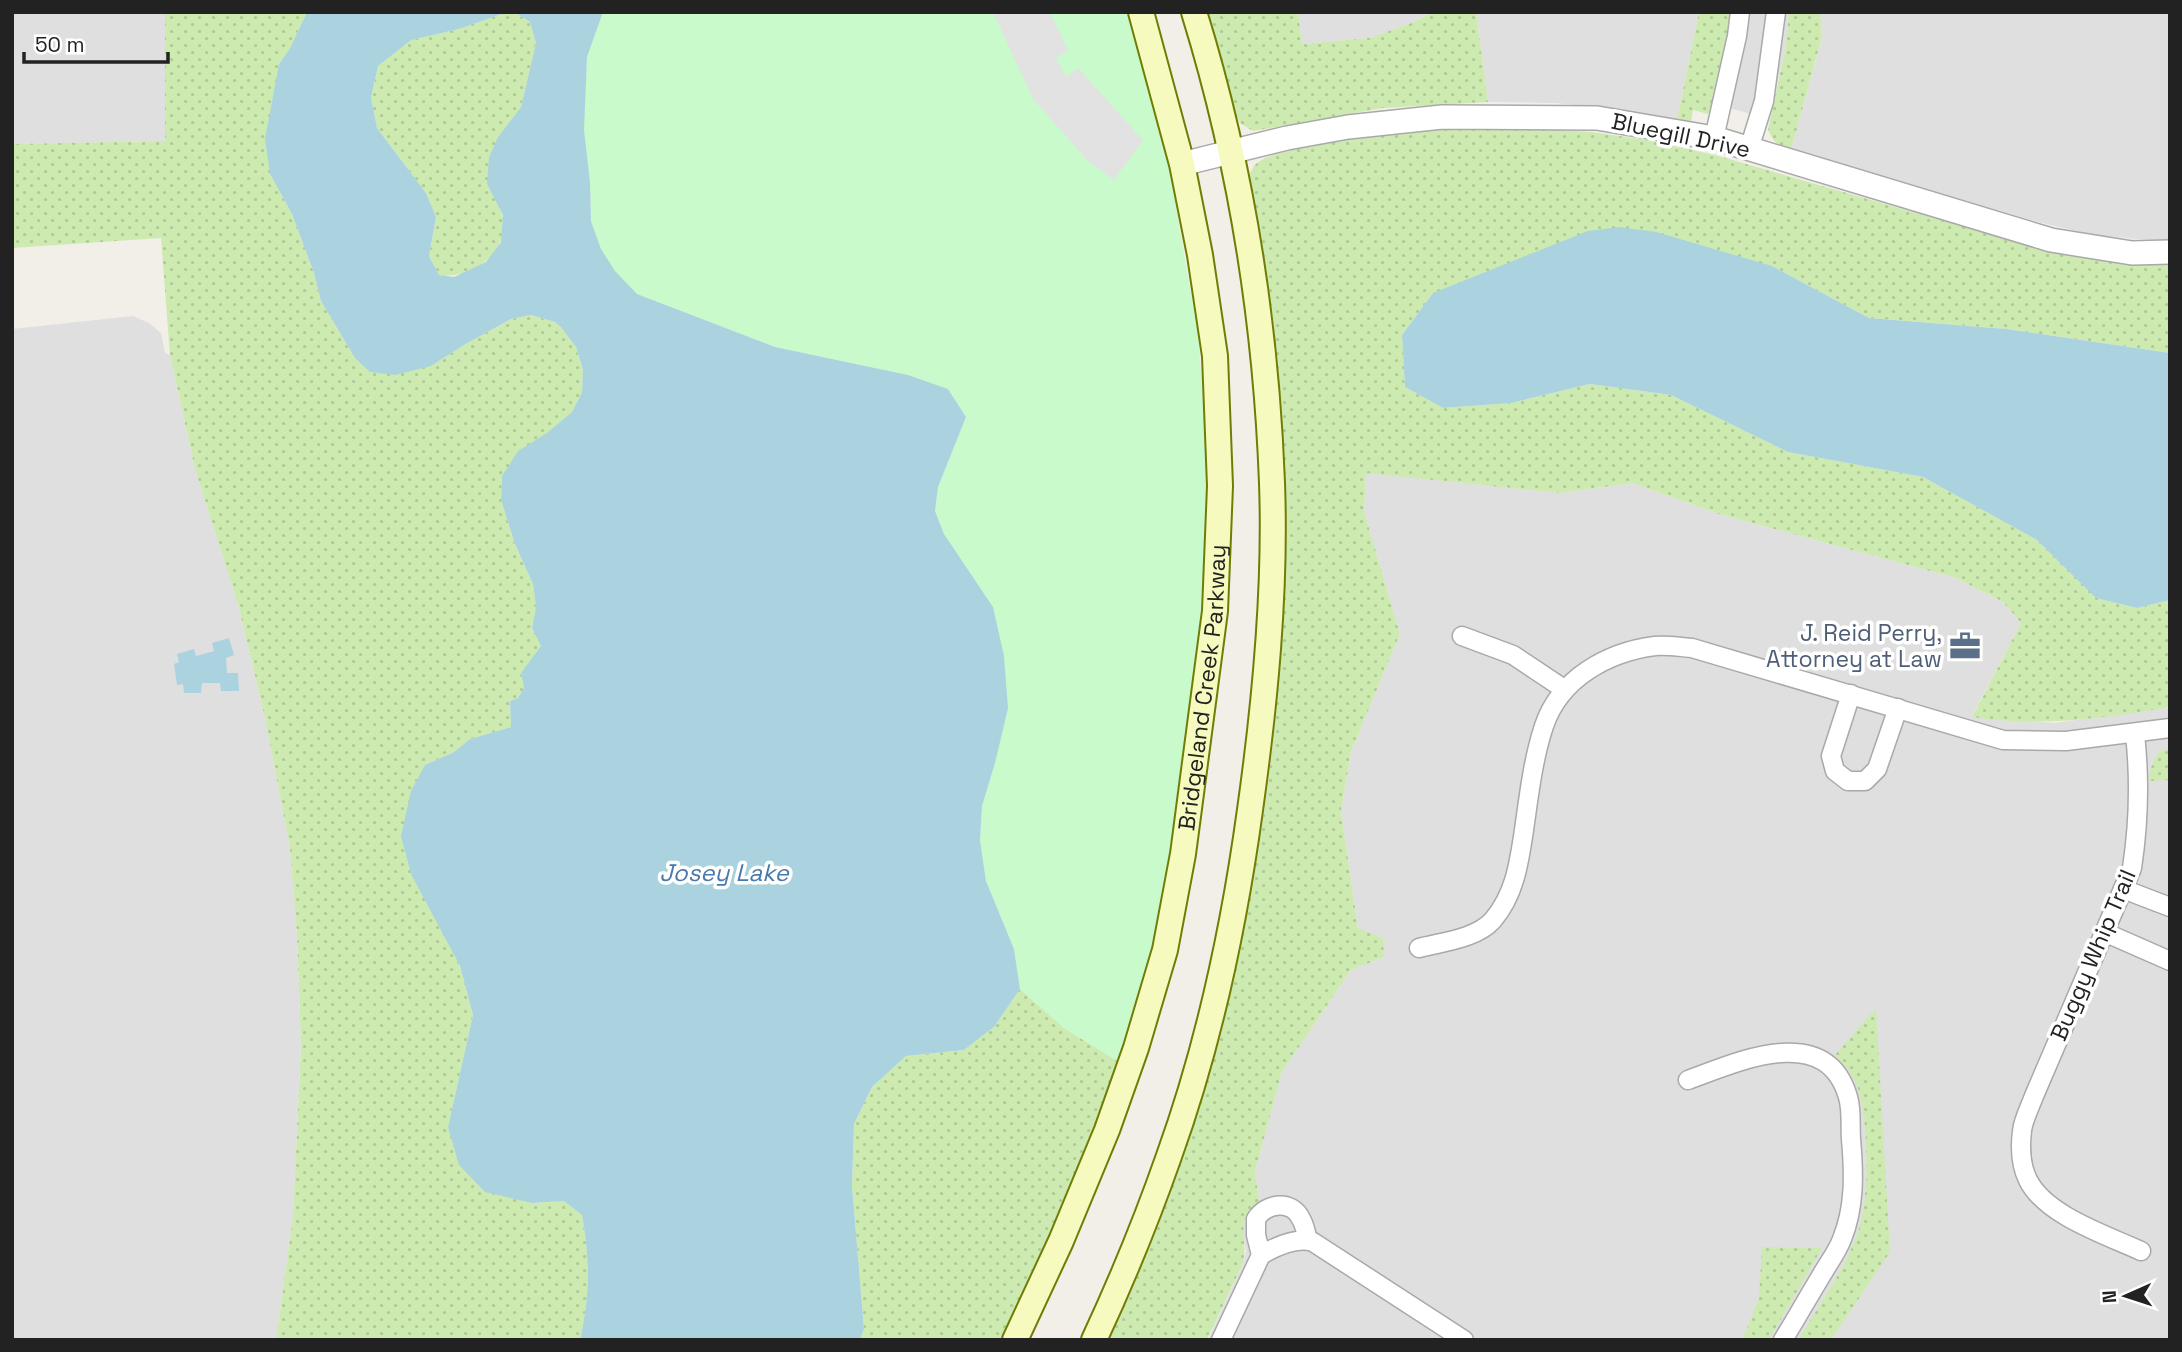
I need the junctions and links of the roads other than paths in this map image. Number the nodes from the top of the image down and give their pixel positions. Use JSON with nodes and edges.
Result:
{"nodes":[{"id":1,"x":1140,"y":12,"type":"edge"},
{"id":2,"x":1194,"y":12,"type":"edge"},
{"id":3,"x":1740,"y":12,"type":"edge"},
{"id":4,"x":1776,"y":12,"type":"edge"},
{"id":5,"x":1714,"y":138,"type":"junction"},
{"id":6,"x":1749,"y":149,"type":"junction"},
{"id":7,"x":1230,"y":152,"type":"junction"},
{"id":8,"x":1182,"y":164,"type":"junction"},
{"id":9,"x":2170,"y":252,"type":"edge"},
{"id":10,"x":1462,"y":636,"type":"dead end"},
{"id":11,"x":1564,"y":689,"type":"junction"},
{"id":12,"x":1851,"y":694,"type":"junction"},
{"id":13,"x":1898,"y":708,"type":"junction"},
{"id":14,"x":2170,"y":729,"type":"edge"},
{"id":15,"x":2135,"y":734,"type":"junction"},
{"id":16,"x":2123,"y":889,"type":"junction"},
{"id":17,"x":2170,"y":907,"type":"edge"},
{"id":18,"x":2104,"y":932,"type":"junction"},
{"id":19,"x":1419,"y":948,"type":"dead end"},
{"id":20,"x":2170,"y":961,"type":"edge"},
{"id":21,"x":1688,"y":1080,"type":"dead end"},
{"id":22,"x":1308,"y":1240,"type":"junction"},
{"id":23,"x":2141,"y":1251,"type":"dead end"},
{"id":24,"x":1261,"y":1255,"type":"junction"},
{"id":25,"x":1015,"y":1340,"type":"edge"},
{"id":26,"x":1094,"y":1340,"type":"edge"},
{"id":27,"x":1221,"y":1340,"type":"edge"},
{"id":28,"x":1464,"y":1340,"type":"edge"},
{"id":29,"x":1783,"y":1340,"type":"edge"}],
"edges":[{"from":1,"to":8,"type":"main road","name":"Bridgeland Creek Parkway"},
{"from":2,"to":7,"type":"main road"},
{"from":3,"to":5,"type":"street"},
{"from":4,"to":6,"type":"street"},
{"from":5,"to":6,"type":"street","name":"Bluegill Drive"},
{"from":5,"to":7,"type":"street","name":"Bluegill Drive"},
{"from":6,"to":9,"type":"street","name":"Bluegill Drive"},
{"from":7,"to":8,"type":"street","name":"Bluegill Drive"},
{"from":7,"to":26,"type":"main road"},
{"from":8,"to":25,"type":"main road","name":"Bridgeland Creek Parkway"},
{"from":10,"to":11,"type":"street"},
{"from":11,"to":12,"type":"street"},
{"from":11,"to":19,"type":"street"},
{"from":12,"to":13,"type":"street"},
{"from":12,"to":13,"type":"street"},
{"from":13,"to":15,"type":"street"},
{"from":14,"to":15,"type":"street"},
{"from":15,"to":16,"type":"street","name":"Buggy Whip Trail"},
{"from":16,"to":17,"type":"street"},
{"from":16,"to":18,"type":"street","name":"Buggy Whip Trail"},
{"from":18,"to":20,"type":"street"},
{"from":18,"to":23,"type":"street","name":"Buggy Whip Trail"},
{"from":21,"to":29,"type":"street"},
{"from":22,"to":24,"type":"street"},
{"from":22,"to":24,"type":"street"},
{"from":22,"to":28,"type":"street"},
{"from":24,"to":27,"type":"street"}]}
